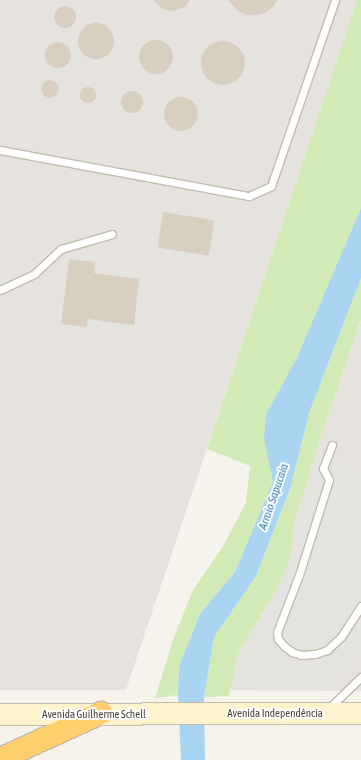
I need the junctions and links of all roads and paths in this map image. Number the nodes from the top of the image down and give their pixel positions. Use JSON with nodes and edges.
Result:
{"nodes":[{"id":1,"x":335,"y":0,"type":"edge"},
{"id":2,"x":0,"y":150,"type":"edge"},
{"id":3,"x":112,"y":234,"type":"dead end"},
{"id":4,"x":0,"y":290,"type":"edge"},
{"id":5,"x":332,"y":445,"type":"dead end"},
{"id":6,"x":361,"y":606,"type":"edge"},
{"id":7,"x":361,"y":677,"type":"edge"},
{"id":8,"x":101,"y":713,"type":"junction"},
{"id":9,"x":324,"y":713,"type":"junction"},
{"id":10,"x":361,"y":713,"type":"edge"},
{"id":11,"x":0,"y":714,"type":"edge"},
{"id":12,"x":189,"y":714,"type":"joint"},
{"id":13,"x":0,"y":759,"type":"edge"}],
"edges":[{"from":1,"to":2,"type":"lane"},
{"from":3,"to":4,"type":"lane"},
{"from":5,"to":6,"type":"lane"},
{"from":7,"to":9,"type":"lane"},
{"from":8,"to":11,"type":"main road","name":"Avenida Guilherme Schell"},
{"from":8,"to":12,"type":"main road","name":"Avenida Guilherme Schell"},
{"from":8,"to":13,"type":"highway"},
{"from":9,"to":10,"type":"main road","name":"Avenida Independência"},
{"from":9,"to":12,"type":"main road","name":"Avenida Independência"}]}
